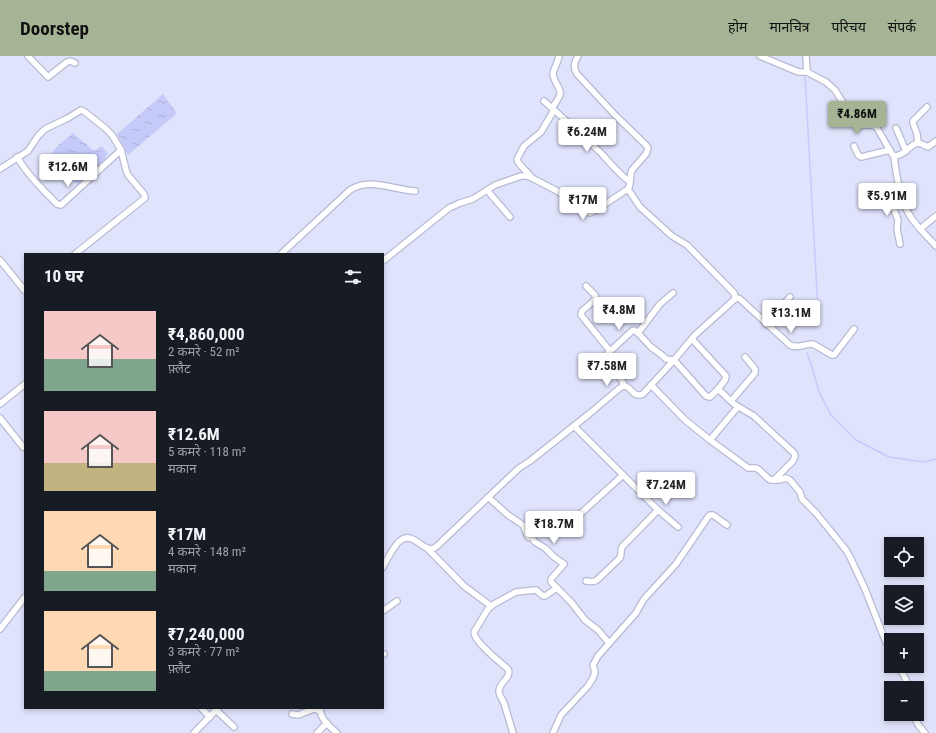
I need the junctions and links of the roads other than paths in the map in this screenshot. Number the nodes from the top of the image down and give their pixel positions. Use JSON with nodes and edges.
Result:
{"nodes":[{"id":1,"x":28,"y":56,"type":"edge"},
{"id":2,"x":559,"y":56,"type":"edge"},
{"id":3,"x":578,"y":56,"type":"edge"},
{"id":4,"x":760,"y":56,"type":"edge"},
{"id":5,"x":806,"y":56,"type":"edge"},
{"id":6,"x":75,"y":63,"type":"dead end"},
{"id":7,"x":807,"y":72,"type":"junction"},
{"id":8,"x":544,"y":101,"type":"dead end"},
{"id":9,"x":927,"y":107,"type":"dead end"},
{"id":10,"x":553,"y":109,"type":"junction"},
{"id":11,"x":896,"y":128,"type":"dead end"},
{"id":12,"x":936,"y":142,"type":"edge"},
{"id":13,"x":918,"y":143,"type":"junction"},
{"id":14,"x":854,"y":146,"type":"dead end"},
{"id":15,"x":121,"y":150,"type":"junction"},
{"id":16,"x":890,"y":150,"type":"junction"},
{"id":17,"x":906,"y":152,"type":"junction"},
{"id":18,"x":894,"y":156,"type":"junction"},
{"id":19,"x":17,"y":157,"type":"junction"},
{"id":20,"x":0,"y":169,"type":"edge"},
{"id":21,"x":532,"y":178,"type":"junction"},
{"id":22,"x":630,"y":182,"type":"junction"},
{"id":23,"x":628,"y":189,"type":"junction"},
{"id":24,"x":487,"y":190,"type":"junction"},
{"id":25,"x":415,"y":192,"type":"dead end"},
{"id":26,"x":903,"y":200,"type":"junction"},
{"id":27,"x":936,"y":216,"type":"edge"},
{"id":28,"x":510,"y":217,"type":"dead end"},
{"id":29,"x":920,"y":228,"type":"junction"},
{"id":30,"x":900,"y":244,"type":"dead end"},
{"id":31,"x":936,"y":246,"type":"edge"},
{"id":32,"x":76,"y":253,"type":"edge"},
{"id":33,"x":282,"y":253,"type":"edge"},
{"id":34,"x":0,"y":260,"type":"edge"},
{"id":35,"x":384,"y":260,"type":"edge"},
{"id":36,"x":586,"y":286,"type":"dead end"},
{"id":37,"x":24,"y":290,"type":"edge"},
{"id":38,"x":673,"y":293,"type":"dead end"},
{"id":39,"x":735,"y":297,"type":"junction"},
{"id":40,"x":790,"y":297,"type":"dead end"},
{"id":41,"x":784,"y":304,"type":"junction"},
{"id":42,"x":797,"y":315,"type":"dead end"},
{"id":43,"x":766,"y":324,"type":"junction"},
{"id":44,"x":854,"y":329,"type":"dead end"},
{"id":45,"x":638,"y":333,"type":"junction"},
{"id":46,"x":692,"y":339,"type":"junction"},
{"id":47,"x":610,"y":351,"type":"junction"},
{"id":48,"x":745,"y":357,"type":"dead end"},
{"id":49,"x":674,"y":360,"type":"junction"},
{"id":50,"x":24,"y":385,"type":"edge"},
{"id":51,"x":651,"y":385,"type":"junction"},
{"id":52,"x":624,"y":386,"type":"junction"},
{"id":53,"x":718,"y":389,"type":"junction"},
{"id":54,"x":731,"y":401,"type":"junction"},
{"id":55,"x":0,"y":404,"type":"edge"},
{"id":56,"x":738,"y":407,"type":"junction"},
{"id":57,"x":0,"y":418,"type":"edge"},
{"id":58,"x":574,"y":426,"type":"junction"},
{"id":59,"x":710,"y":440,"type":"junction"},
{"id":60,"x":23,"y":447,"type":"dead end"},
{"id":61,"x":623,"y":475,"type":"junction"},
{"id":62,"x":773,"y":480,"type":"junction"},
{"id":63,"x":488,"y":497,"type":"junction"},
{"id":64,"x":658,"y":510,"type":"junction"},
{"id":65,"x":578,"y":516,"type":"dead end"},
{"id":66,"x":726,"y":525,"type":"dead end"},
{"id":67,"x":678,"y":527,"type":"dead end"},
{"id":68,"x":428,"y":549,"type":"junction"},
{"id":69,"x":384,"y":565,"type":"edge"},
{"id":70,"x":586,"y":581,"type":"dead end"},
{"id":71,"x":557,"y":588,"type":"junction"},
{"id":72,"x":24,"y":598,"type":"edge"},
{"id":73,"x":398,"y":601,"type":"dead end"},
{"id":74,"x":491,"y":606,"type":"junction"},
{"id":75,"x":384,"y":610,"type":"edge"},
{"id":76,"x":0,"y":629,"type":"edge"},
{"id":77,"x":884,"y":637,"type":"edge"},
{"id":78,"x":609,"y":643,"type":"junction"},
{"id":79,"x":202,"y":709,"type":"edge"},
{"id":80,"x":217,"y":709,"type":"edge"},
{"id":81,"x":320,"y":710,"type":"edge"},
{"id":82,"x":292,"y":714,"type":"dead end"},
{"id":83,"x":210,"y":717,"type":"junction"},
{"id":84,"x":916,"y":721,"type":"edge"},
{"id":85,"x":327,"y":723,"type":"junction"},
{"id":86,"x":234,"y":727,"type":"dead end"},
{"id":87,"x":198,"y":732,"type":"edge"},
{"id":88,"x":317,"y":733,"type":"edge"},
{"id":89,"x":337,"y":733,"type":"edge"},
{"id":90,"x":513,"y":733,"type":"edge"},
{"id":91,"x":553,"y":733,"type":"edge"},
{"id":92,"x":925,"y":733,"type":"edge"}],
"edges":[{"from":1,"to":6,"type":"street"},
{"from":2,"to":10,"type":"street"},
{"from":3,"to":22,"type":"street"},
{"from":4,"to":7,"type":"street"},
{"from":5,"to":7,"type":"street"},
{"from":7,"to":16,"type":"street"},
{"from":8,"to":10,"type":"street"},
{"from":9,"to":13,"type":"street"},
{"from":10,"to":21,"type":"street"},
{"from":10,"to":22,"type":"street"},
{"from":11,"to":17,"type":"street"},
{"from":12,"to":13,"type":"street"},
{"from":13,"to":17,"type":"street"},
{"from":14,"to":16,"type":"street"},
{"from":15,"to":19,"type":"street"},
{"from":15,"to":19,"type":"street"},
{"from":15,"to":32,"type":"street"},
{"from":16,"to":18,"type":"street"},
{"from":17,"to":18,"type":"street"},
{"from":18,"to":26,"type":"street"},
{"from":19,"to":20,"type":"street"},
{"from":21,"to":23,"type":"street"},
{"from":21,"to":24,"type":"street"},
{"from":22,"to":23,"type":"street"},
{"from":23,"to":39,"type":"street"},
{"from":24,"to":28,"type":"street"},
{"from":24,"to":35,"type":"street"},
{"from":25,"to":33,"type":"street"},
{"from":26,"to":29,"type":"street"},
{"from":26,"to":30,"type":"street"},
{"from":27,"to":29,"type":"street"},
{"from":29,"to":31,"type":"street"},
{"from":34,"to":37,"type":"street"},
{"from":36,"to":47,"type":"street"},
{"from":38,"to":45,"type":"street"},
{"from":39,"to":43,"type":"street"},
{"from":39,"to":46,"type":"street"},
{"from":40,"to":41,"type":"street"},
{"from":41,"to":42,"type":"street"},
{"from":41,"to":43,"type":"street"},
{"from":43,"to":44,"type":"street"},
{"from":45,"to":47,"type":"street"},
{"from":45,"to":49,"type":"street"},
{"from":46,"to":49,"type":"street"},
{"from":46,"to":53,"type":"street"},
{"from":47,"to":52,"type":"street"},
{"from":48,"to":54,"type":"street"},
{"from":49,"to":51,"type":"street"},
{"from":49,"to":53,"type":"street"},
{"from":50,"to":55,"type":"street"},
{"from":51,"to":52,"type":"street"},
{"from":51,"to":59,"type":"street"},
{"from":52,"to":58,"type":"street"},
{"from":53,"to":54,"type":"street"},
{"from":54,"to":56,"type":"street"},
{"from":56,"to":59,"type":"street"},
{"from":56,"to":62,"type":"street"},
{"from":57,"to":60,"type":"street"},
{"from":58,"to":61,"type":"street"},
{"from":58,"to":63,"type":"street"},
{"from":59,"to":62,"type":"street"},
{"from":61,"to":64,"type":"street"},
{"from":61,"to":65,"type":"street"},
{"from":62,"to":77,"type":"street"},
{"from":63,"to":68,"type":"street"},
{"from":63,"to":71,"type":"street"},
{"from":64,"to":67,"type":"street"},
{"from":64,"to":70,"type":"street"},
{"from":66,"to":78,"type":"street"},
{"from":68,"to":69,"type":"street"},
{"from":68,"to":74,"type":"street"},
{"from":71,"to":74,"type":"street"},
{"from":71,"to":78,"type":"street"},
{"from":72,"to":76,"type":"street"},
{"from":73,"to":75,"type":"street"},
{"from":74,"to":90,"type":"street"},
{"from":78,"to":91,"type":"street"},
{"from":79,"to":83,"type":"street"},
{"from":80,"to":83,"type":"street"},
{"from":80,"to":86,"type":"street"},
{"from":81,"to":82,"type":"street"},
{"from":81,"to":85,"type":"street"},
{"from":83,"to":87,"type":"street"},
{"from":84,"to":92,"type":"street"},
{"from":85,"to":88,"type":"street"},
{"from":85,"to":89,"type":"street"}]}
